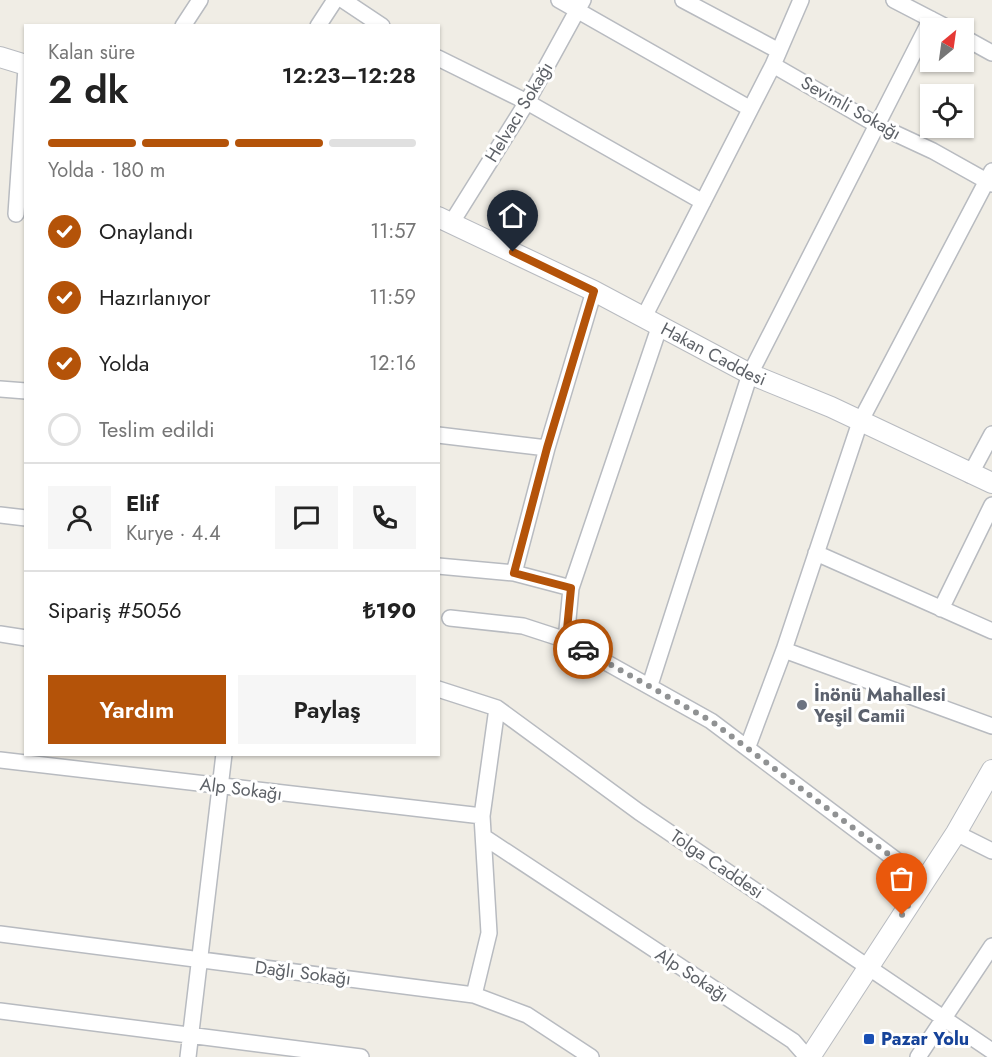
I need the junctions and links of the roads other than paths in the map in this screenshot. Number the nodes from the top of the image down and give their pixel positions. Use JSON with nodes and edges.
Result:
{"nodes":[{"id":1,"x":200,"y":0,"type":"edge"},
{"id":2,"x":335,"y":0,"type":"edge"},
{"id":3,"x":343,"y":0,"type":"edge"},
{"id":4,"x":559,"y":0,"type":"edge"},
{"id":5,"x":683,"y":0,"type":"edge"},
{"id":6,"x":801,"y":0,"type":"edge"},
{"id":7,"x":894,"y":0,"type":"edge"},
{"id":8,"x":581,"y":5,"type":"edge"},
{"id":9,"x":929,"y":18,"type":"edge"},
{"id":10,"x":184,"y":24,"type":"edge"},
{"id":11,"x":319,"y":24,"type":"edge"},
{"id":12,"x":379,"y":24,"type":"edge"},
{"id":13,"x":920,"y":41,"type":"edge"},
{"id":14,"x":974,"y":43,"type":"edge"},
{"id":15,"x":992,"y":53,"type":"edge"},
{"id":16,"x":0,"y":57,"type":"edge"},
{"id":17,"x":776,"y":58,"type":"junction"},
{"id":18,"x":440,"y":59,"type":"edge"},
{"id":19,"x":24,"y":66,"type":"edge"},
{"id":20,"x":24,"y":96,"type":"edge"},
{"id":21,"x":527,"y":102,"type":"junction"},
{"id":22,"x":749,"y":108,"type":"junction"},
{"id":23,"x":877,"y":125,"type":"junction"},
{"id":24,"x":990,"y":179,"type":"edge"},
{"id":25,"x":703,"y":202,"type":"junction"},
{"id":26,"x":16,"y":214,"type":"dead end"},
{"id":27,"x":445,"y":220,"type":"edge"},
{"id":28,"x":594,"y":291,"type":"junction"},
{"id":29,"x":652,"y":321,"type":"junction"},
{"id":30,"x":750,"y":374,"type":"junction"},
{"id":31,"x":0,"y":388,"type":"edge"},
{"id":32,"x":24,"y":391,"type":"edge"},
{"id":33,"x":860,"y":422,"type":"junction"},
{"id":34,"x":992,"y":434,"type":"edge"},
{"id":35,"x":440,"y":435,"type":"edge"},
{"id":36,"x":547,"y":448,"type":"junction"},
{"id":37,"x":970,"y":475,"type":"junction"},
{"id":38,"x":992,"y":483,"type":"edge"},
{"id":39,"x":992,"y":505,"type":"edge"},
{"id":40,"x":0,"y":515,"type":"edge"},
{"id":41,"x":24,"y":518,"type":"edge"},
{"id":42,"x":816,"y":553,"type":"junction"},
{"id":43,"x":440,"y":566,"type":"edge"},
{"id":44,"x":514,"y":573,"type":"junction"},
{"id":45,"x":571,"y":588,"type":"junction"},
{"id":46,"x":941,"y":609,"type":"junction"},
{"id":47,"x":450,"y":618,"type":"dead end"},
{"id":48,"x":992,"y":631,"type":"edge"},
{"id":49,"x":0,"y":634,"type":"edge"},
{"id":50,"x":24,"y":638,"type":"edge"},
{"id":51,"x":566,"y":640,"type":"junction"},
{"id":52,"x":784,"y":650,"type":"junction"},
{"id":53,"x":650,"y":685,"type":"junction"},
{"id":54,"x":440,"y":690,"type":"edge"},
{"id":55,"x":497,"y":708,"type":"junction"},
{"id":56,"x":992,"y":726,"type":"edge"},
{"id":57,"x":748,"y":746,"type":"junction"},
{"id":58,"x":224,"y":756,"type":"edge"},
{"id":59,"x":0,"y":760,"type":"edge"},
{"id":60,"x":992,"y":770,"type":"edge"},
{"id":61,"x":221,"y":786,"type":"junction"},
{"id":62,"x":482,"y":816,"type":"junction"},
{"id":63,"x":956,"y":833,"type":"junction"},
{"id":64,"x":484,"y":837,"type":"junction"},
{"id":65,"x":992,"y":851,"type":"edge"},
{"id":66,"x":924,"y":881,"type":"junction"},
{"id":67,"x":0,"y":934,"type":"edge"},
{"id":68,"x":992,"y":946,"type":"edge"},
{"id":69,"x":200,"y":960,"type":"junction"},
{"id":70,"x":869,"y":966,"type":"junction"},
{"id":71,"x":474,"y":995,"type":"junction"},
{"id":72,"x":0,"y":1011,"type":"edge"},
{"id":73,"x":945,"y":1018,"type":"junction"},
{"id":74,"x":190,"y":1035,"type":"junction"},
{"id":75,"x":992,"y":1051,"type":"edge"},
{"id":76,"x":188,"y":1057,"type":"edge"},
{"id":77,"x":361,"y":1057,"type":"edge"},
{"id":78,"x":591,"y":1057,"type":"edge"},
{"id":79,"x":808,"y":1057,"type":"edge"},
{"id":80,"x":918,"y":1057,"type":"edge"}],
"edges":[{"from":1,"to":10,"type":"street"},
{"from":2,"to":11,"type":"street"},
{"from":3,"to":12,"type":"street"},
{"from":4,"to":8,"type":"street"},
{"from":5,"to":17,"type":"street","name":"Sevimli Sokağı"},
{"from":6,"to":17,"type":"street"},
{"from":7,"to":9,"type":"street"},
{"from":8,"to":21,"type":"street","name":"Helvacı Sokağı"},
{"from":8,"to":22,"type":"street"},
{"from":13,"to":23,"type":"street"},
{"from":14,"to":15,"type":"street"},
{"from":16,"to":19,"type":"street"},
{"from":17,"to":22,"type":"street"},
{"from":17,"to":23,"type":"street","name":"Sevimli Sokağı"},
{"from":18,"to":21,"type":"street"},
{"from":20,"to":26,"type":"street"},
{"from":21,"to":25,"type":"street"},
{"from":21,"to":27,"type":"street","name":"Helvacı Sokağı"},
{"from":22,"to":25,"type":"street"},
{"from":23,"to":24,"type":"street","name":"Sevimli Sokağı"},
{"from":23,"to":30,"type":"street"},
{"from":24,"to":33,"type":"street"},
{"from":25,"to":29,"type":"street"},
{"from":27,"to":28,"type":"street","name":"Hakan Caddesi"},
{"from":28,"to":29,"type":"street","name":"Hakan Caddesi"},
{"from":28,"to":36,"type":"street"},
{"from":29,"to":30,"type":"street","name":"Hakan Caddesi"},
{"from":29,"to":45,"type":"street"},
{"from":30,"to":33,"type":"street","name":"Hakan Caddesi"},
{"from":30,"to":53,"type":"street"},
{"from":31,"to":32,"type":"street"},
{"from":33,"to":37,"type":"street","name":"Hakan Caddesi"},
{"from":33,"to":42,"type":"street"},
{"from":34,"to":37,"type":"street"},
{"from":35,"to":36,"type":"street"},
{"from":36,"to":44,"type":"street"},
{"from":37,"to":38,"type":"street","name":"Hakan Caddesi"},
{"from":39,"to":46,"type":"street"},
{"from":40,"to":41,"type":"street"},
{"from":42,"to":46,"type":"street"},
{"from":42,"to":52,"type":"street"},
{"from":43,"to":44,"type":"street"},
{"from":44,"to":45,"type":"street"},
{"from":45,"to":51,"type":"street"},
{"from":46,"to":48,"type":"street"},
{"from":47,"to":51,"type":"street"},
{"from":49,"to":50,"type":"street"},
{"from":51,"to":53,"type":"street"},
{"from":52,"to":56,"type":"street"},
{"from":52,"to":57,"type":"street"},
{"from":53,"to":57,"type":"street"},
{"from":54,"to":55,"type":"street","name":"Tolga Caddesi"},
{"from":55,"to":62,"type":"street"},
{"from":55,"to":70,"type":"street","name":"Tolga Caddesi"},
{"from":57,"to":66,"type":"street"},
{"from":58,"to":61,"type":"street"},
{"from":59,"to":61,"type":"street","name":"Alp Sokağı"},
{"from":60,"to":63,"type":"street"},
{"from":61,"to":62,"type":"street","name":"Alp Sokağı"},
{"from":61,"to":69,"type":"street"},
{"from":62,"to":64,"type":"street"},
{"from":63,"to":65,"type":"street"},
{"from":63,"to":66,"type":"street"},
{"from":64,"to":71,"type":"street"},
{"from":64,"to":79,"type":"street","name":"Alp Sokağı"},
{"from":66,"to":70,"type":"street"},
{"from":67,"to":69,"type":"street","name":"Dağlı Sokağı"},
{"from":68,"to":73,"type":"street"},
{"from":69,"to":71,"type":"street","name":"Dağlı Sokağı"},
{"from":69,"to":74,"type":"street"},
{"from":70,"to":73,"type":"street","name":"Tolga Caddesi"},
{"from":70,"to":79,"type":"street"},
{"from":71,"to":78,"type":"street","name":"Dağlı Sokağı"},
{"from":72,"to":74,"type":"street"},
{"from":73,"to":75,"type":"street","name":"Tolga Caddesi"},
{"from":73,"to":80,"type":"street"},
{"from":74,"to":76,"type":"street"},
{"from":74,"to":77,"type":"street"}]}
